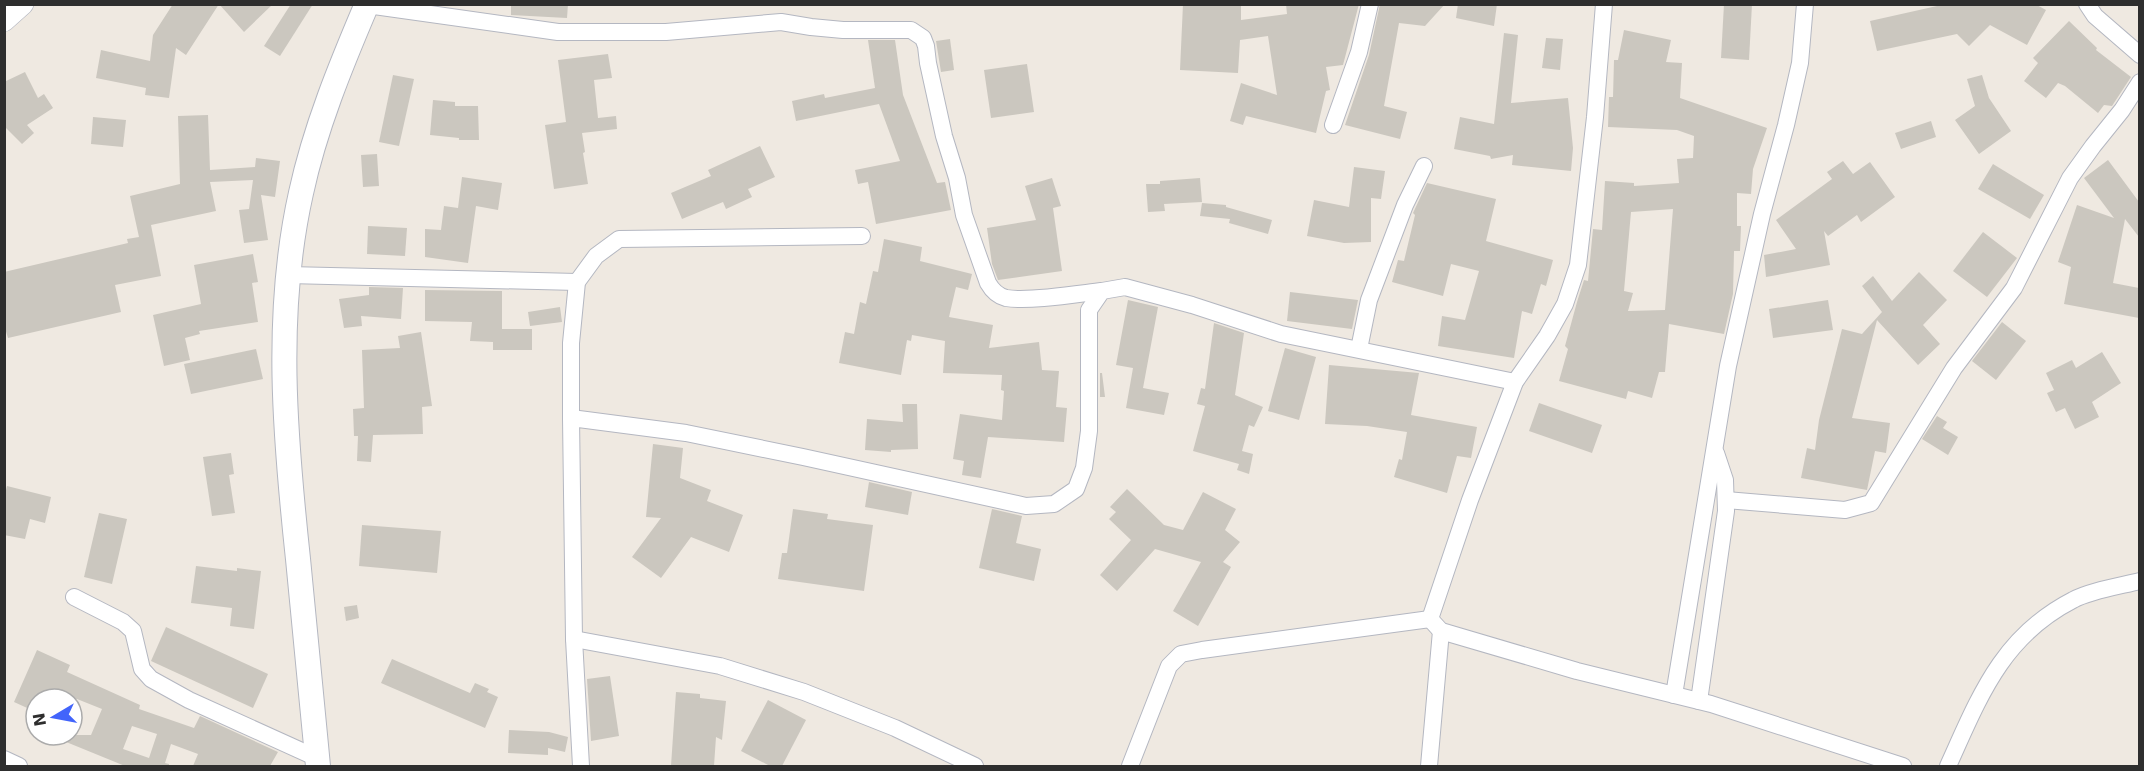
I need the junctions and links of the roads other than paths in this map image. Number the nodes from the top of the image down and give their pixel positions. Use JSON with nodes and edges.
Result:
{"nodes":[{"id":1,"x":23,"y":4,"type":"edge"},
{"id":2,"x":1370,"y":4,"type":"edge"},
{"id":3,"x":1604,"y":4,"type":"edge"},
{"id":4,"x":1805,"y":4,"type":"edge"},
{"id":5,"x":2087,"y":4,"type":"edge"},
{"id":6,"x":367,"y":5,"type":"edge"},
{"id":7,"x":4,"y":21,"type":"edge"},
{"id":8,"x":2139,"y":55,"type":"edge"},
{"id":9,"x":2139,"y":82,"type":"edge"},
{"id":10,"x":1333,"y":125,"type":"dead end"},
{"id":11,"x":1424,"y":166,"type":"dead end"},
{"id":12,"x":862,"y":236,"type":"dead end"},
{"id":13,"x":288,"y":275,"type":"junction"},
{"id":14,"x":577,"y":282,"type":"junction"},
{"id":15,"x":1102,"y":291,"type":"junction"},
{"id":16,"x":1359,"y":349,"type":"junction"},
{"id":17,"x":1515,"y":381,"type":"junction"},
{"id":18,"x":571,"y":418,"type":"junction"},
{"id":19,"x":1716,"y":451,"type":"junction"},
{"id":20,"x":1726,"y":500,"type":"junction"},
{"id":21,"x":2139,"y":581,"type":"edge"},
{"id":22,"x":74,"y":597,"type":"dead end"},
{"id":23,"x":1436,"y":625,"type":"junction"},
{"id":24,"x":574,"y":639,"type":"junction"},
{"id":25,"x":1674,"y":695,"type":"junction"},
{"id":26,"x":1699,"y":701,"type":"junction"},
{"id":27,"x":4,"y":759,"type":"edge"},
{"id":28,"x":317,"y":762,"type":"edge"},
{"id":29,"x":20,"y":766,"type":"edge"},
{"id":30,"x":580,"y":766,"type":"edge"},
{"id":31,"x":975,"y":766,"type":"edge"},
{"id":32,"x":1130,"y":766,"type":"edge"},
{"id":33,"x":1429,"y":766,"type":"edge"},
{"id":34,"x":1903,"y":766,"type":"edge"},
{"id":35,"x":1948,"y":766,"type":"edge"}],
"edges":[{"from":1,"to":7,"type":"street"},
{"from":2,"to":10,"type":"street"},
{"from":3,"to":17,"type":"street"},
{"from":4,"to":19,"type":"street"},
{"from":5,"to":8,"type":"street"},
{"from":6,"to":13,"type":"main road"},
{"from":6,"to":15,"type":"street"},
{"from":9,"to":20,"type":"street"},
{"from":11,"to":16,"type":"street"},
{"from":12,"to":14,"type":"street"},
{"from":13,"to":14,"type":"street"},
{"from":13,"to":28,"type":"main road"},
{"from":14,"to":18,"type":"street"},
{"from":15,"to":16,"type":"street"},
{"from":15,"to":18,"type":"street"},
{"from":16,"to":17,"type":"street"},
{"from":17,"to":23,"type":"street"},
{"from":18,"to":24,"type":"street"},
{"from":19,"to":20,"type":"street"},
{"from":19,"to":25,"type":"street"},
{"from":20,"to":26,"type":"street"},
{"from":21,"to":35,"type":"street"},
{"from":22,"to":28,"type":"street"},
{"from":23,"to":25,"type":"street"},
{"from":23,"to":32,"type":"street"},
{"from":23,"to":33,"type":"street"},
{"from":24,"to":30,"type":"street"},
{"from":24,"to":31,"type":"street"},
{"from":25,"to":26,"type":"street"},
{"from":26,"to":34,"type":"street"},
{"from":27,"to":29,"type":"street"}]}
